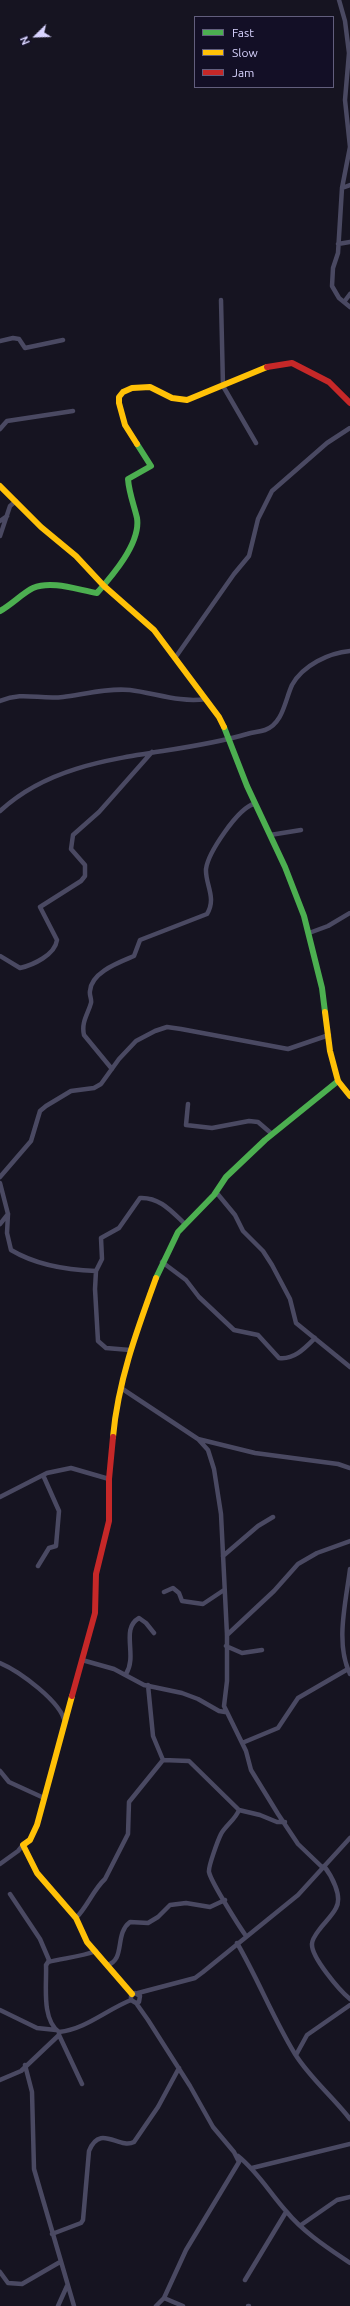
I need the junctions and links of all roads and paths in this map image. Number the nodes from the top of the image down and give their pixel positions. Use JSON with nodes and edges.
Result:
{"nodes":[{"id":1,"x":339,"y":0,"type":"edge"},
{"id":2,"x":350,"y":185,"type":"edge"},
{"id":3,"x":342,"y":188,"type":"junction"},
{"id":4,"x":350,"y":242,"type":"edge"},
{"id":5,"x":338,"y":244,"type":"junction"},
{"id":6,"x":350,"y":294,"type":"edge"},
{"id":7,"x":221,"y":300,"type":"dead end"},
{"id":8,"x":344,"y":302,"type":"junction"},
{"id":9,"x":350,"y":307,"type":"edge"},
{"id":10,"x":64,"y":340,"type":"dead end"},
{"id":11,"x":0,"y":341,"type":"edge"},
{"id":12,"x":223,"y":386,"type":"junction"},
{"id":13,"x":350,"y":403,"type":"edge"},
{"id":14,"x":73,"y":411,"type":"dead end"},
{"id":15,"x":350,"y":428,"type":"edge"},
{"id":16,"x":0,"y":429,"type":"edge"},
{"id":17,"x":256,"y":443,"type":"dead end"},
{"id":18,"x":0,"y":486,"type":"edge"},
{"id":19,"x":16,"y":501,"type":"junction"},
{"id":20,"x":7,"y":516,"type":"junction"},
{"id":21,"x":0,"y":521,"type":"edge"},
{"id":22,"x":0,"y":536,"type":"edge"},
{"id":23,"x":104,"y":586,"type":"junction"},
{"id":24,"x":0,"y":611,"type":"edge"},
{"id":25,"x":350,"y":651,"type":"edge"},
{"id":26,"x":175,"y":658,"type":"junction"},
{"id":27,"x":206,"y":698,"type":"junction"},
{"id":28,"x":0,"y":701,"type":"edge"},
{"id":29,"x":230,"y":740,"type":"junction"},
{"id":30,"x":152,"y":752,"type":"junction"},
{"id":31,"x":254,"y":804,"type":"junction"},
{"id":32,"x":0,"y":811,"type":"edge"},
{"id":33,"x":301,"y":830,"type":"dead end"},
{"id":34,"x":270,"y":835,"type":"junction"},
{"id":35,"x":350,"y":913,"type":"edge"},
{"id":36,"x":309,"y":933,"type":"junction"},
{"id":37,"x":0,"y":956,"type":"edge"},
{"id":38,"x":329,"y":1035,"type":"junction"},
{"id":39,"x":112,"y":1069,"type":"junction"},
{"id":40,"x":338,"y":1081,"type":"junction"},
{"id":41,"x":350,"y":1096,"type":"edge"},
{"id":42,"x":188,"y":1104,"type":"dead end"},
{"id":43,"x":272,"y":1134,"type":"junction"},
{"id":44,"x":0,"y":1177,"type":"edge"},
{"id":45,"x":0,"y":1183,"type":"edge"},
{"id":46,"x":216,"y":1192,"type":"junction"},
{"id":47,"x":8,"y":1214,"type":"junction"},
{"id":48,"x":0,"y":1224,"type":"edge"},
{"id":49,"x":185,"y":1224,"type":"junction"},
{"id":50,"x":162,"y":1262,"type":"junction"},
{"id":51,"x":96,"y":1271,"type":"junction"},
{"id":52,"x":316,"y":1338,"type":"junction"},
{"id":53,"x":130,"y":1350,"type":"junction"},
{"id":54,"x":350,"y":1367,"type":"edge"},
{"id":55,"x":121,"y":1388,"type":"junction"},
{"id":56,"x":198,"y":1439,"type":"junction"},
{"id":57,"x":350,"y":1468,"type":"edge"},
{"id":58,"x":43,"y":1475,"type":"junction"},
{"id":59,"x":109,"y":1479,"type":"junction"},
{"id":60,"x":0,"y":1497,"type":"edge"},
{"id":61,"x":273,"y":1517,"type":"dead end"},
{"id":62,"x":350,"y":1541,"type":"edge"},
{"id":63,"x":224,"y":1556,"type":"junction"},
{"id":64,"x":38,"y":1566,"type":"dead end"},
{"id":65,"x":350,"y":1569,"type":"edge"},
{"id":66,"x":224,"y":1590,"type":"junction"},
{"id":67,"x":164,"y":1592,"type":"dead end"},
{"id":68,"x":154,"y":1633,"type":"dead end"},
{"id":69,"x":228,"y":1635,"type":"junction"},
{"id":70,"x":226,"y":1646,"type":"junction"},
{"id":71,"x":262,"y":1650,"type":"dead end"},
{"id":72,"x":82,"y":1660,"type":"junction"},
{"id":73,"x":0,"y":1663,"type":"edge"},
{"id":74,"x":349,"y":1672,"type":"edge"},
{"id":75,"x":126,"y":1674,"type":"junction"},
{"id":76,"x":148,"y":1685,"type":"junction"},
{"id":77,"x":225,"y":1712,"type":"junction"},
{"id":78,"x":65,"y":1723,"type":"junction"},
{"id":79,"x":242,"y":1743,"type":"junction"},
{"id":80,"x":163,"y":1760,"type":"junction"},
{"id":81,"x":0,"y":1771,"type":"edge"},
{"id":82,"x":44,"y":1798,"type":"junction"},
{"id":83,"x":239,"y":1810,"type":"junction"},
{"id":84,"x":285,"y":1822,"type":"junction"},
{"id":85,"x":350,"y":1838,"type":"edge"},
{"id":86,"x":23,"y":1845,"type":"junction"},
{"id":87,"x":0,"y":1864,"type":"edge"},
{"id":88,"x":323,"y":1866,"type":"junction"},
{"id":89,"x":10,"y":1894,"type":"dead end"},
{"id":90,"x":225,"y":1900,"type":"junction"},
{"id":91,"x":76,"y":1918,"type":"junction"},
{"id":92,"x":246,"y":1936,"type":"junction"},
{"id":93,"x":237,"y":1943,"type":"junction"},
{"id":94,"x":96,"y":1951,"type":"junction"},
{"id":95,"x":46,"y":1965,"type":"junction"},
{"id":96,"x":107,"y":1965,"type":"junction"},
{"id":97,"x":138,"y":1993,"type":"junction"},
{"id":98,"x":131,"y":1997,"type":"junction"},
{"id":99,"x":350,"y":1999,"type":"edge"},
{"id":100,"x":136,"y":2003,"type":"junction"},
{"id":101,"x":350,"y":2005,"type":"edge"},
{"id":102,"x":0,"y":2010,"type":"edge"},
{"id":103,"x":58,"y":2032,"type":"junction"},
{"id":104,"x":296,"y":2055,"type":"junction"},
{"id":105,"x":25,"y":2065,"type":"junction"},
{"id":106,"x":179,"y":2068,"type":"junction"},
{"id":107,"x":0,"y":2080,"type":"edge"},
{"id":108,"x":82,"y":2084,"type":"dead end"},
{"id":109,"x":350,"y":2119,"type":"edge"},
{"id":110,"x":350,"y":2144,"type":"edge"},
{"id":111,"x":237,"y":2156,"type":"junction"},
{"id":112,"x":252,"y":2168,"type":"junction"},
{"id":113,"x":350,"y":2197,"type":"edge"},
{"id":114,"x":286,"y":2212,"type":"junction"},
{"id":115,"x":301,"y":2225,"type":"junction"},
{"id":116,"x":52,"y":2234,"type":"junction"},
{"id":117,"x":60,"y":2262,"type":"junction"},
{"id":118,"x":350,"y":2263,"type":"edge"},
{"id":119,"x":0,"y":2272,"type":"edge"},
{"id":120,"x":245,"y":2280,"type":"dead end"},
{"id":121,"x":67,"y":2286,"type":"junction"},
{"id":122,"x":164,"y":2298,"type":"junction"},
{"id":123,"x":58,"y":2306,"type":"edge"},
{"id":124,"x":74,"y":2306,"type":"edge"},
{"id":125,"x":156,"y":2306,"type":"edge"},
{"id":126,"x":183,"y":2306,"type":"edge"}],
"edges":[{"from":1,"to":3,"type":"street"},
{"from":2,"to":3,"type":"street"},
{"from":3,"to":5,"type":"street"},
{"from":4,"to":5,"type":"street"},
{"from":5,"to":8,"type":"street"},
{"from":6,"to":8,"type":"street"},
{"from":7,"to":12,"type":"street"},
{"from":8,"to":9,"type":"street"},
{"from":10,"to":11,"type":"street"},
{"from":12,"to":13,"type":"street"},
{"from":12,"to":17,"type":"street"},
{"from":12,"to":23,"type":"street"},
{"from":14,"to":16,"type":"street"},
{"from":15,"to":26,"type":"street"},
{"from":18,"to":19,"type":"street"},
{"from":19,"to":20,"type":"street"},
{"from":19,"to":23,"type":"street"},
{"from":20,"to":21,"type":"street"},
{"from":20,"to":22,"type":"street"},
{"from":23,"to":24,"type":"street"},
{"from":23,"to":26,"type":"street"},
{"from":25,"to":29,"type":"street"},
{"from":26,"to":27,"type":"street"},
{"from":27,"to":28,"type":"street"},
{"from":27,"to":29,"type":"street"},
{"from":29,"to":30,"type":"street"},
{"from":29,"to":31,"type":"street"},
{"from":30,"to":32,"type":"street"},
{"from":30,"to":37,"type":"street"},
{"from":31,"to":34,"type":"street"},
{"from":31,"to":39,"type":"street"},
{"from":33,"to":34,"type":"street"},
{"from":34,"to":36,"type":"street"},
{"from":35,"to":36,"type":"street"},
{"from":36,"to":38,"type":"street"},
{"from":38,"to":39,"type":"street"},
{"from":38,"to":40,"type":"street"},
{"from":39,"to":44,"type":"street"},
{"from":40,"to":41,"type":"street"},
{"from":40,"to":43,"type":"street"},
{"from":42,"to":43,"type":"street"},
{"from":43,"to":46,"type":"street"},
{"from":45,"to":47,"type":"street"},
{"from":46,"to":49,"type":"street"},
{"from":46,"to":52,"type":"street"},
{"from":47,"to":48,"type":"street"},
{"from":47,"to":51,"type":"street"},
{"from":49,"to":50,"type":"street"},
{"from":49,"to":51,"type":"street"},
{"from":50,"to":52,"type":"street"},
{"from":50,"to":53,"type":"street"},
{"from":51,"to":53,"type":"street"},
{"from":52,"to":54,"type":"street"},
{"from":53,"to":55,"type":"street"},
{"from":55,"to":56,"type":"street"},
{"from":55,"to":59,"type":"street"},
{"from":56,"to":57,"type":"street"},
{"from":56,"to":63,"type":"street"},
{"from":58,"to":59,"type":"street"},
{"from":58,"to":60,"type":"street"},
{"from":58,"to":64,"type":"street"},
{"from":59,"to":72,"type":"street"},
{"from":61,"to":63,"type":"street"},
{"from":62,"to":69,"type":"street"},
{"from":63,"to":66,"type":"street"},
{"from":65,"to":74,"type":"street"},
{"from":66,"to":67,"type":"street"},
{"from":66,"to":69,"type":"street"},
{"from":68,"to":75,"type":"street"},
{"from":69,"to":70,"type":"street"},
{"from":70,"to":71,"type":"street"},
{"from":70,"to":77,"type":"street"},
{"from":72,"to":75,"type":"street"},
{"from":72,"to":78,"type":"street"},
{"from":73,"to":78,"type":"street"},
{"from":74,"to":79,"type":"street"},
{"from":75,"to":76,"type":"street"},
{"from":76,"to":77,"type":"street"},
{"from":76,"to":80,"type":"street"},
{"from":77,"to":79,"type":"street"},
{"from":78,"to":82,"type":"street"},
{"from":79,"to":84,"type":"street"},
{"from":80,"to":83,"type":"street"},
{"from":80,"to":91,"type":"street"},
{"from":81,"to":82,"type":"street"},
{"from":82,"to":86,"type":"street"},
{"from":83,"to":84,"type":"street"},
{"from":83,"to":90,"type":"street"},
{"from":84,"to":88,"type":"street"},
{"from":85,"to":88,"type":"street"},
{"from":86,"to":87,"type":"street"},
{"from":86,"to":91,"type":"street"},
{"from":88,"to":92,"type":"street"},
{"from":88,"to":99,"type":"street"},
{"from":89,"to":95,"type":"street"},
{"from":90,"to":92,"type":"street"},
{"from":90,"to":96,"type":"street"},
{"from":91,"to":94,"type":"street"},
{"from":92,"to":93,"type":"street"},
{"from":93,"to":97,"type":"street"},
{"from":93,"to":104,"type":"street"},
{"from":94,"to":95,"type":"street"},
{"from":94,"to":96,"type":"street"},
{"from":95,"to":103,"type":"street"},
{"from":96,"to":98,"type":"street"},
{"from":97,"to":98,"type":"street"},
{"from":97,"to":100,"type":"street"},
{"from":98,"to":100,"type":"street"},
{"from":98,"to":103,"type":"street"},
{"from":100,"to":106,"type":"street"},
{"from":101,"to":104,"type":"street"},
{"from":102,"to":103,"type":"street"},
{"from":103,"to":105,"type":"street"},
{"from":103,"to":108,"type":"street"},
{"from":104,"to":109,"type":"street"},
{"from":105,"to":107,"type":"street"},
{"from":105,"to":116,"type":"street"},
{"from":106,"to":111,"type":"street"},
{"from":106,"to":116,"type":"street"},
{"from":110,"to":112,"type":"street"},
{"from":111,"to":112,"type":"street"},
{"from":111,"to":122,"type":"street"},
{"from":112,"to":114,"type":"street"},
{"from":113,"to":115,"type":"street"},
{"from":114,"to":115,"type":"street"},
{"from":114,"to":120,"type":"street"},
{"from":115,"to":118,"type":"street"},
{"from":116,"to":117,"type":"street"},
{"from":117,"to":119,"type":"street"},
{"from":117,"to":121,"type":"street"},
{"from":121,"to":123,"type":"street"},
{"from":121,"to":124,"type":"street"},
{"from":122,"to":125,"type":"street"},
{"from":122,"to":126,"type":"street"}]}
